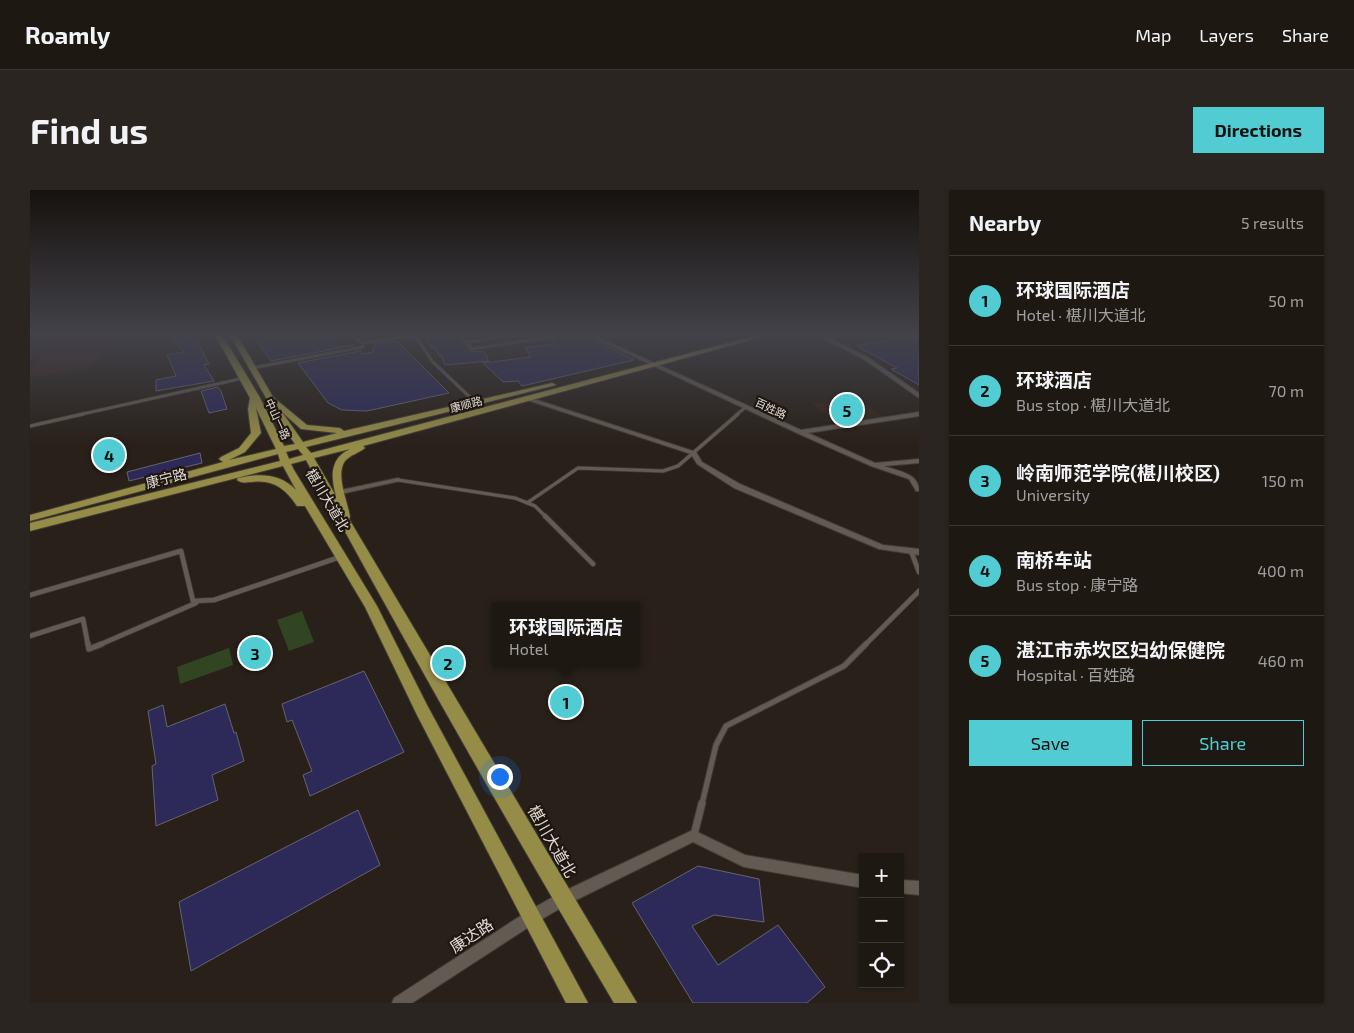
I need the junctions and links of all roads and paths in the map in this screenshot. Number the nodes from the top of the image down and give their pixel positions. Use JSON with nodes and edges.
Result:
{"nodes":[{"id":1,"x":240,"y":371,"type":"edge"},
{"id":2,"x":254,"y":371,"type":"edge"},
{"id":3,"x":442,"y":371,"type":"edge"},
{"id":4,"x":608,"y":371,"type":"edge"},
{"id":5,"x":637,"y":371,"type":"edge"},
{"id":6,"x":667,"y":371,"type":"edge"},
{"id":7,"x":883,"y":371,"type":"edge"},
{"id":8,"x":244,"y":378,"type":"junction"},
{"id":9,"x":267,"y":394,"type":"junction"},
{"id":10,"x":255,"y":396,"type":"junction"},
{"id":11,"x":919,"y":396,"type":"edge"},
{"id":12,"x":529,"y":399,"type":"junction"},
{"id":13,"x":474,"y":402,"type":"junction"},
{"id":14,"x":746,"y":407,"type":"junction"},
{"id":15,"x":445,"y":409,"type":"junction"},
{"id":16,"x":919,"y":414,"type":"edge"},
{"id":17,"x":30,"y":426,"type":"edge"},
{"id":18,"x":411,"y":430,"type":"junction"},
{"id":19,"x":799,"y":432,"type":"junction"},
{"id":20,"x":300,"y":446,"type":"junction"},
{"id":21,"x":280,"y":451,"type":"junction"},
{"id":22,"x":694,"y":453,"type":"junction"},
{"id":23,"x":309,"y":457,"type":"junction"},
{"id":24,"x":919,"y":462,"type":"edge"},
{"id":25,"x":286,"y":463,"type":"junction"},
{"id":26,"x":872,"y":466,"type":"junction"},
{"id":27,"x":398,"y":480,"type":"joint"},
{"id":28,"x":919,"y":488,"type":"edge"},
{"id":29,"x":337,"y":496,"type":"junction"},
{"id":30,"x":90,"y":501,"type":"junction"},
{"id":31,"x":527,"y":503,"type":"junction"},
{"id":32,"x":88,"y":512,"type":"junction"},
{"id":33,"x":31,"y":521,"type":"edge"},
{"id":34,"x":324,"y":527,"type":"junction"},
{"id":35,"x":915,"y":551,"type":"edge"},
{"id":36,"x":342,"y":557,"type":"junction"},
{"id":37,"x":593,"y":564,"type":"dead end"},
{"id":38,"x":919,"y":572,"type":"edge"},
{"id":39,"x":919,"y":591,"type":"edge"},
{"id":40,"x":30,"y":594,"type":"edge"},
{"id":41,"x":200,"y":601,"type":"junction"},
{"id":42,"x":30,"y":636,"type":"edge"},
{"id":43,"x":694,"y":836,"type":"junction"},
{"id":44,"x":859,"y":881,"type":"edge"},
{"id":45,"x":904,"y":886,"type":"edge"},
{"id":46,"x":919,"y":888,"type":"edge"},
{"id":47,"x":563,"y":899,"type":"junction"},
{"id":48,"x":530,"y":918,"type":"junction"},
{"id":49,"x":399,"y":1003,"type":"edge"},
{"id":50,"x":577,"y":1003,"type":"edge"},
{"id":51,"x":626,"y":1003,"type":"edge"}],
"edges":[{"from":1,"to":8,"type":"main road","name":"中山一路"},
{"from":2,"to":9,"type":"main road","name":"中山一路"},
{"from":3,"to":13,"type":"lane"},
{"from":4,"to":13,"type":"main road","name":"康顺路"},
{"from":5,"to":12,"type":"main road","name":"康顺路"},
{"from":6,"to":14,"type":"street","name":"百姓路"},
{"from":7,"to":11,"type":"street"},
{"from":8,"to":10,"type":"main road","name":"中山一路"},
{"from":8,"to":17,"type":"lane"},
{"from":9,"to":15,"type":"main road"},
{"from":9,"to":20,"type":"main road","name":"中山一路"},
{"from":10,"to":21,"type":"main road","name":"中山一路"},
{"from":10,"to":30,"type":"main road"},
{"from":12,"to":18,"type":"main road","name":"康顺路"},
{"from":12,"to":22,"type":"street"},
{"from":13,"to":15,"type":"main road","name":"康顺路"},
{"from":14,"to":19,"type":"street","name":"百姓路"},
{"from":14,"to":22,"type":"lane"},
{"from":15,"to":20,"type":"main road","name":"康顺路"},
{"from":16,"to":19,"type":"street"},
{"from":18,"to":23,"type":"main road","name":"康顺路"},
{"from":18,"to":29,"type":"main road"},
{"from":19,"to":26,"type":"street","name":"百姓路"},
{"from":20,"to":21,"type":"main road","name":"康宁路"},
{"from":20,"to":23,"type":"main road","name":"中山一路"},
{"from":21,"to":25,"type":"main road","name":"中山一路"},
{"from":21,"to":30,"type":"main road","name":"康宁路"},
{"from":22,"to":31,"type":"lane"},
{"from":22,"to":35,"type":"street"},
{"from":23,"to":25,"type":"main road","name":"康宁路"},
{"from":23,"to":29,"type":"main road","name":"椹川大道北"},
{"from":24,"to":26,"type":"street"},
{"from":25,"to":32,"type":"main road","name":"康宁路"},
{"from":25,"to":34,"type":"main road","name":"椹川大道北"},
{"from":26,"to":28,"type":"street","name":"百姓路"},
{"from":27,"to":29,"type":"street"},
{"from":27,"to":31,"type":"lane"},
{"from":29,"to":47,"type":"main road","name":"椹川大道北"},
{"from":30,"to":33,"type":"main road","name":"康宁路"},
{"from":31,"to":37,"type":"lane"},
{"from":32,"to":33,"type":"main road","name":"康宁路"},
{"from":32,"to":34,"type":"main road"},
{"from":34,"to":36,"type":"main road","name":"椹川大道北"},
{"from":35,"to":38,"type":"lane"},
{"from":36,"to":41,"type":"lane"},
{"from":36,"to":48,"type":"main road","name":"椹川大道北"},
{"from":39,"to":43,"type":"lane"},
{"from":40,"to":41,"type":"lane"},
{"from":41,"to":42,"type":"lane"},
{"from":43,"to":44,"type":"street"},
{"from":43,"to":47,"type":"street","name":"康达路"},
{"from":45,"to":46,"type":"street"},
{"from":47,"to":48,"type":"street","name":"康达路"},
{"from":47,"to":51,"type":"main road","name":"椹川大道北"},
{"from":48,"to":49,"type":"street","name":"康达路"},
{"from":48,"to":50,"type":"main road"}]}
